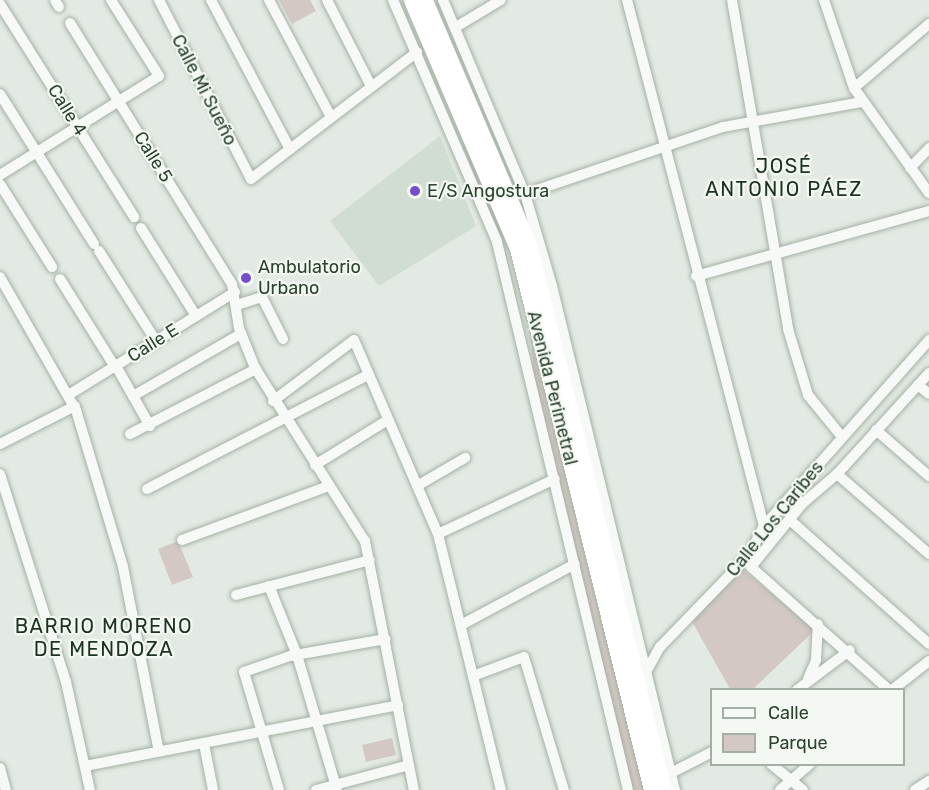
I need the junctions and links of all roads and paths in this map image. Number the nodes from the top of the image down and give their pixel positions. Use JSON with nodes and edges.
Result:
{"nodes":[{"id":1,"x":111,"y":0,"type":"edge"},
{"id":2,"x":159,"y":0,"type":"edge"},
{"id":3,"x":211,"y":0,"type":"edge"},
{"id":4,"x":269,"y":0,"type":"edge"},
{"id":5,"x":327,"y":0,"type":"edge"},
{"id":6,"x":393,"y":0,"type":"edge"},
{"id":7,"x":411,"y":0,"type":"edge"},
{"id":8,"x":425,"y":0,"type":"edge"},
{"id":9,"x":443,"y":0,"type":"edge"},
{"id":10,"x":501,"y":0,"type":"edge"},
{"id":11,"x":627,"y":0,"type":"edge"},
{"id":12,"x":732,"y":0,"type":"edge"},
{"id":13,"x":825,"y":0,"type":"edge"},
{"id":14,"x":0,"y":4,"type":"edge"},
{"id":15,"x":70,"y":23,"type":"dead end"},
{"id":16,"x":929,"y":24,"type":"edge"},
{"id":17,"x":456,"y":27,"type":"junction"},
{"id":18,"x":417,"y":52,"type":"junction"},
{"id":19,"x":371,"y":86,"type":"junction"},
{"id":20,"x":854,"y":88,"type":"junction"},
{"id":21,"x":451,"y":90,"type":"junction"},
{"id":22,"x":0,"y":94,"type":"edge"},
{"id":23,"x":118,"y":101,"type":"junction"},
{"id":24,"x":862,"y":102,"type":"junction"},
{"id":25,"x":331,"y":117,"type":"junction"},
{"id":26,"x":751,"y":121,"type":"junction"},
{"id":27,"x":77,"y":127,"type":"junction"},
{"id":28,"x":459,"y":146,"type":"junction"},
{"id":29,"x":929,"y":147,"type":"edge"},
{"id":30,"x":663,"y":148,"type":"junction"},
{"id":31,"x":290,"y":149,"type":"junction"},
{"id":32,"x":36,"y":153,"type":"junction"},
{"id":33,"x":910,"y":168,"type":"junction"},
{"id":34,"x":0,"y":176,"type":"edge"},
{"id":35,"x":0,"y":184,"type":"edge"},
{"id":36,"x":929,"y":193,"type":"edge"},
{"id":37,"x":525,"y":194,"type":"junction"},
{"id":38,"x":929,"y":211,"type":"edge"},
{"id":39,"x":134,"y":217,"type":"dead end"},
{"id":40,"x":141,"y":228,"type":"dead end"},
{"id":41,"x":497,"y":242,"type":"junction"},
{"id":42,"x":774,"y":256,"type":"junction"},
{"id":43,"x":52,"y":267,"type":"dead end"},
{"id":44,"x":696,"y":276,"type":"junction"},
{"id":45,"x":0,"y":277,"type":"edge"},
{"id":46,"x":525,"y":277,"type":"junction"},
{"id":47,"x":60,"y":279,"type":"dead end"},
{"id":48,"x":235,"y":292,"type":"junction"},
{"id":49,"x":237,"y":305,"type":"junction"},
{"id":50,"x":196,"y":316,"type":"junction"},
{"id":51,"x":241,"y":334,"type":"junction"},
{"id":52,"x":283,"y":339,"type":"dead end"},
{"id":53,"x":929,"y":340,"type":"edge"},
{"id":54,"x":156,"y":341,"type":"junction"},
{"id":55,"x":115,"y":366,"type":"junction"},
{"id":56,"x":256,"y":369,"type":"junction"},
{"id":57,"x":929,"y":373,"type":"edge"},
{"id":58,"x":368,"y":375,"type":"junction"},
{"id":59,"x":918,"y":385,"type":"junction"},
{"id":60,"x":70,"y":394,"type":"junction"},
{"id":61,"x":929,"y":394,"type":"edge"},
{"id":62,"x":133,"y":396,"type":"junction"},
{"id":63,"x":273,"y":400,"type":"junction"},
{"id":64,"x":75,"y":406,"type":"junction"},
{"id":65,"x":388,"y":420,"type":"junction"},
{"id":66,"x":286,"y":421,"type":"junction"},
{"id":67,"x":150,"y":426,"type":"junction"},
{"id":68,"x":876,"y":430,"type":"junction"},
{"id":69,"x":130,"y":434,"type":"dead end"},
{"id":70,"x":842,"y":437,"type":"junction"},
{"id":71,"x":0,"y":444,"type":"edge"},
{"id":72,"x":465,"y":458,"type":"dead end"},
{"id":73,"x":315,"y":465,"type":"junction"},
{"id":74,"x":0,"y":474,"type":"edge"},
{"id":75,"x":837,"y":474,"type":"junction"},
{"id":76,"x":929,"y":476,"type":"edge"},
{"id":77,"x":555,"y":478,"type":"junction"},
{"id":78,"x":329,"y":486,"type":"junction"},
{"id":79,"x":417,"y":486,"type":"junction"},
{"id":80,"x":147,"y":489,"type":"dead end"},
{"id":81,"x":790,"y":520,"type":"junction"},
{"id":82,"x":764,"y":526,"type":"junction"},
{"id":83,"x":438,"y":534,"type":"junction"},
{"id":84,"x":182,"y":540,"type":"dead end"},
{"id":85,"x":929,"y":554,"type":"edge"},
{"id":86,"x":370,"y":560,"type":"junction"},
{"id":87,"x":575,"y":564,"type":"junction"},
{"id":88,"x":269,"y":586,"type":"junction"},
{"id":89,"x":236,"y":596,"type":"dead end"},
{"id":90,"x":818,"y":624,"type":"junction"},
{"id":91,"x":461,"y":625,"type":"junction"},
{"id":92,"x":386,"y":639,"type":"junction"},
{"id":93,"x":929,"y":644,"type":"edge"},
{"id":94,"x":660,"y":647,"type":"junction"},
{"id":95,"x":641,"y":648,"type":"junction"},
{"id":96,"x":850,"y":650,"type":"junction"},
{"id":97,"x":297,"y":655,"type":"junction"},
{"id":98,"x":929,"y":661,"type":"edge"},
{"id":99,"x":646,"y":672,"type":"junction"},
{"id":100,"x":473,"y":676,"type":"junction"},
{"id":101,"x":807,"y":680,"type":"junction"},
{"id":102,"x":799,"y":688,"type":"edge"},
{"id":103,"x":889,"y":688,"type":"edge"},
{"id":104,"x":894,"y":688,"type":"edge"},
{"id":105,"x":398,"y":705,"type":"junction"},
{"id":106,"x":317,"y":721,"type":"junction"},
{"id":107,"x":261,"y":732,"type":"junction"},
{"id":108,"x":204,"y":744,"type":"junction"},
{"id":109,"x":159,"y":752,"type":"junction"},
{"id":110,"x":710,"y":753,"type":"edge"},
{"id":111,"x":409,"y":765,"type":"junction"},
{"id":112,"x":85,"y":766,"type":"junction"},
{"id":113,"x":772,"y":766,"type":"edge"},
{"id":114,"x":809,"y":766,"type":"edge"},
{"id":115,"x":0,"y":768,"type":"edge"},
{"id":116,"x":671,"y":773,"type":"junction"},
{"id":117,"x":929,"y":780,"type":"edge"},
{"id":118,"x":792,"y":781,"type":"junction"},
{"id":119,"x":336,"y":788,"type":"edge"},
{"id":120,"x":6,"y":790,"type":"edge"},
{"id":121,"x":90,"y":790,"type":"edge"},
{"id":122,"x":213,"y":790,"type":"edge"},
{"id":123,"x":279,"y":790,"type":"edge"},
{"id":124,"x":316,"y":790,"type":"edge"},
{"id":125,"x":414,"y":790,"type":"edge"},
{"id":126,"x":501,"y":790,"type":"edge"},
{"id":127,"x":564,"y":790,"type":"edge"},
{"id":128,"x":628,"y":790,"type":"edge"},
{"id":129,"x":651,"y":790,"type":"edge"},
{"id":130,"x":664,"y":790,"type":"edge"},
{"id":131,"x":675,"y":790,"type":"edge"},
{"id":132,"x":780,"y":790,"type":"edge"},
{"id":133,"x":803,"y":790,"type":"edge"},
{"id":134,"x":915,"y":790,"type":"edge"}],
"edges":[{"from":1,"to":23,"type":"street"},
{"from":2,"to":31,"type":"street","name":"Calle Mi Sueño"},
{"from":3,"to":31,"type":"street"},
{"from":4,"to":25,"type":"street"},
{"from":5,"to":19,"type":"street"},
{"from":6,"to":18,"type":"street","name":"Avenida Perimetral"},
{"from":7,"to":21,"type":"highway","name":"Avenida Perimetral"},
{"from":8,"to":130,"type":"highway","name":"Avenida Perimetral"},
{"from":9,"to":17,"type":"street"},
{"from":10,"to":17,"type":"street"},
{"from":11,"to":30,"type":"street"},
{"from":12,"to":26,"type":"street"},
{"from":13,"to":20,"type":"street"},
{"from":14,"to":27,"type":"street","name":"Calle 4"},
{"from":15,"to":23,"type":"street","name":"Calle 5"},
{"from":16,"to":20,"type":"street"},
{"from":17,"to":37,"type":"street"},
{"from":18,"to":19,"type":"street"},
{"from":18,"to":28,"type":"street","name":"Avenida Perimetral"},
{"from":19,"to":25,"type":"street"},
{"from":20,"to":24,"type":"street"},
{"from":21,"to":28,"type":"street"},
{"from":21,"to":46,"type":"highway","name":"Avenida Perimetral"},
{"from":22,"to":32,"type":"street"},
{"from":23,"to":27,"type":"street"},
{"from":23,"to":48,"type":"street","name":"Calle 5"},
{"from":24,"to":26,"type":"street"},
{"from":24,"to":33,"type":"street"},
{"from":25,"to":31,"type":"street"},
{"from":26,"to":30,"type":"street"},
{"from":26,"to":42,"type":"street"},
{"from":27,"to":32,"type":"street"},
{"from":27,"to":39,"type":"street","name":"Calle 4"},
{"from":28,"to":41,"type":"street","name":"Avenida Perimetral"},
{"from":29,"to":33,"type":"street"},
{"from":30,"to":37,"type":"street"},
{"from":30,"to":44,"type":"street"},
{"from":32,"to":34,"type":"street"},
{"from":32,"to":54,"type":"street"},
{"from":33,"to":36,"type":"street"},
{"from":35,"to":43,"type":"street"},
{"from":37,"to":95,"type":"street"},
{"from":38,"to":42,"type":"street"},
{"from":40,"to":50,"type":"street"},
{"from":41,"to":46,"type":"street"},
{"from":41,"to":77,"type":"street","name":"Avenida Perimetral"},
{"from":42,"to":44,"type":"street"},
{"from":42,"to":70,"type":"street"},
{"from":44,"to":82,"type":"street"},
{"from":45,"to":60,"type":"street"},
{"from":46,"to":129,"type":"highway","name":"Avenida Perimetral"},
{"from":47,"to":55,"type":"street"},
{"from":48,"to":49,"type":"street"},
{"from":48,"to":50,"type":"street","name":"Calle E"},
{"from":49,"to":51,"type":"street"},
{"from":49,"to":52,"type":"street"},
{"from":50,"to":54,"type":"street","name":"Calle E"},
{"from":51,"to":56,"type":"street"},
{"from":51,"to":62,"type":"street"},
{"from":53,"to":70,"type":"street","name":"Calle Los Caribes"},
{"from":54,"to":55,"type":"street","name":"Calle E"},
{"from":55,"to":60,"type":"street","name":"Calle E"},
{"from":55,"to":62,"type":"street"},
{"from":56,"to":63,"type":"street"},
{"from":56,"to":67,"type":"street"},
{"from":57,"to":59,"type":"street"},
{"from":58,"to":63,"type":"street"},
{"from":58,"to":65,"type":"street"},
{"from":58,"to":66,"type":"street"},
{"from":59,"to":61,"type":"street"},
{"from":59,"to":68,"type":"street"},
{"from":60,"to":64,"type":"street"},
{"from":62,"to":67,"type":"street"},
{"from":63,"to":66,"type":"street"},
{"from":64,"to":71,"type":"street"},
{"from":64,"to":109,"type":"street"},
{"from":65,"to":73,"type":"street"},
{"from":65,"to":79,"type":"street"},
{"from":66,"to":73,"type":"street"},
{"from":66,"to":80,"type":"street"},
{"from":67,"to":69,"type":"street"},
{"from":68,"to":75,"type":"street"},
{"from":68,"to":76,"type":"street"},
{"from":70,"to":82,"type":"street","name":"Calle Los Caribes"},
{"from":72,"to":79,"type":"street"},
{"from":73,"to":78,"type":"street"},
{"from":74,"to":112,"type":"street"},
{"from":75,"to":81,"type":"street"},
{"from":75,"to":85,"type":"street"},
{"from":77,"to":83,"type":"street"},
{"from":77,"to":87,"type":"street","name":"Avenida Perimetral"},
{"from":78,"to":84,"type":"street"},
{"from":78,"to":86,"type":"street"},
{"from":79,"to":83,"type":"street"},
{"from":81,"to":90,"type":"street"},
{"from":81,"to":93,"type":"street"},
{"from":82,"to":94,"type":"street","name":"Calle Los Caribes"},
{"from":83,"to":91,"type":"street"},
{"from":86,"to":88,"type":"street"},
{"from":86,"to":92,"type":"street"},
{"from":87,"to":91,"type":"street"},
{"from":87,"to":128,"type":"street","name":"Avenida Perimetral"},
{"from":88,"to":89,"type":"street"},
{"from":88,"to":97,"type":"street"},
{"from":90,"to":96,"type":"street"},
{"from":90,"to":101,"type":"street"},
{"from":91,"to":100,"type":"street"},
{"from":92,"to":97,"type":"street"},
{"from":92,"to":105,"type":"street"},
{"from":94,"to":95,"type":"street"},
{"from":94,"to":99,"type":"street","name":"Calle Los Caribes"},
{"from":95,"to":99,"type":"street"},
{"from":96,"to":101,"type":"street"},
{"from":96,"to":103,"type":"street"},
{"from":97,"to":106,"type":"street"},
{"from":97,"to":107,"type":"street"},
{"from":98,"to":104,"type":"street"},
{"from":99,"to":116,"type":"street"},
{"from":100,"to":126,"type":"street"},
{"from":100,"to":127,"type":"street"},
{"from":101,"to":102,"type":"street"},
{"from":105,"to":106,"type":"street"},
{"from":105,"to":111,"type":"street"},
{"from":106,"to":107,"type":"street"},
{"from":106,"to":119,"type":"street"},
{"from":107,"to":108,"type":"street"},
{"from":107,"to":123,"type":"street"},
{"from":108,"to":109,"type":"street"},
{"from":108,"to":122,"type":"street"},
{"from":109,"to":112,"type":"street"},
{"from":110,"to":116,"type":"street"},
{"from":111,"to":119,"type":"street"},
{"from":111,"to":125,"type":"street"},
{"from":112,"to":121,"type":"street"},
{"from":113,"to":118,"type":"street"},
{"from":114,"to":118,"type":"street"},
{"from":115,"to":120,"type":"street"},
{"from":116,"to":131,"type":"street"},
{"from":117,"to":134,"type":"street"},
{"from":118,"to":132,"type":"street"},
{"from":118,"to":133,"type":"street"},
{"from":119,"to":124,"type":"street"}]}
